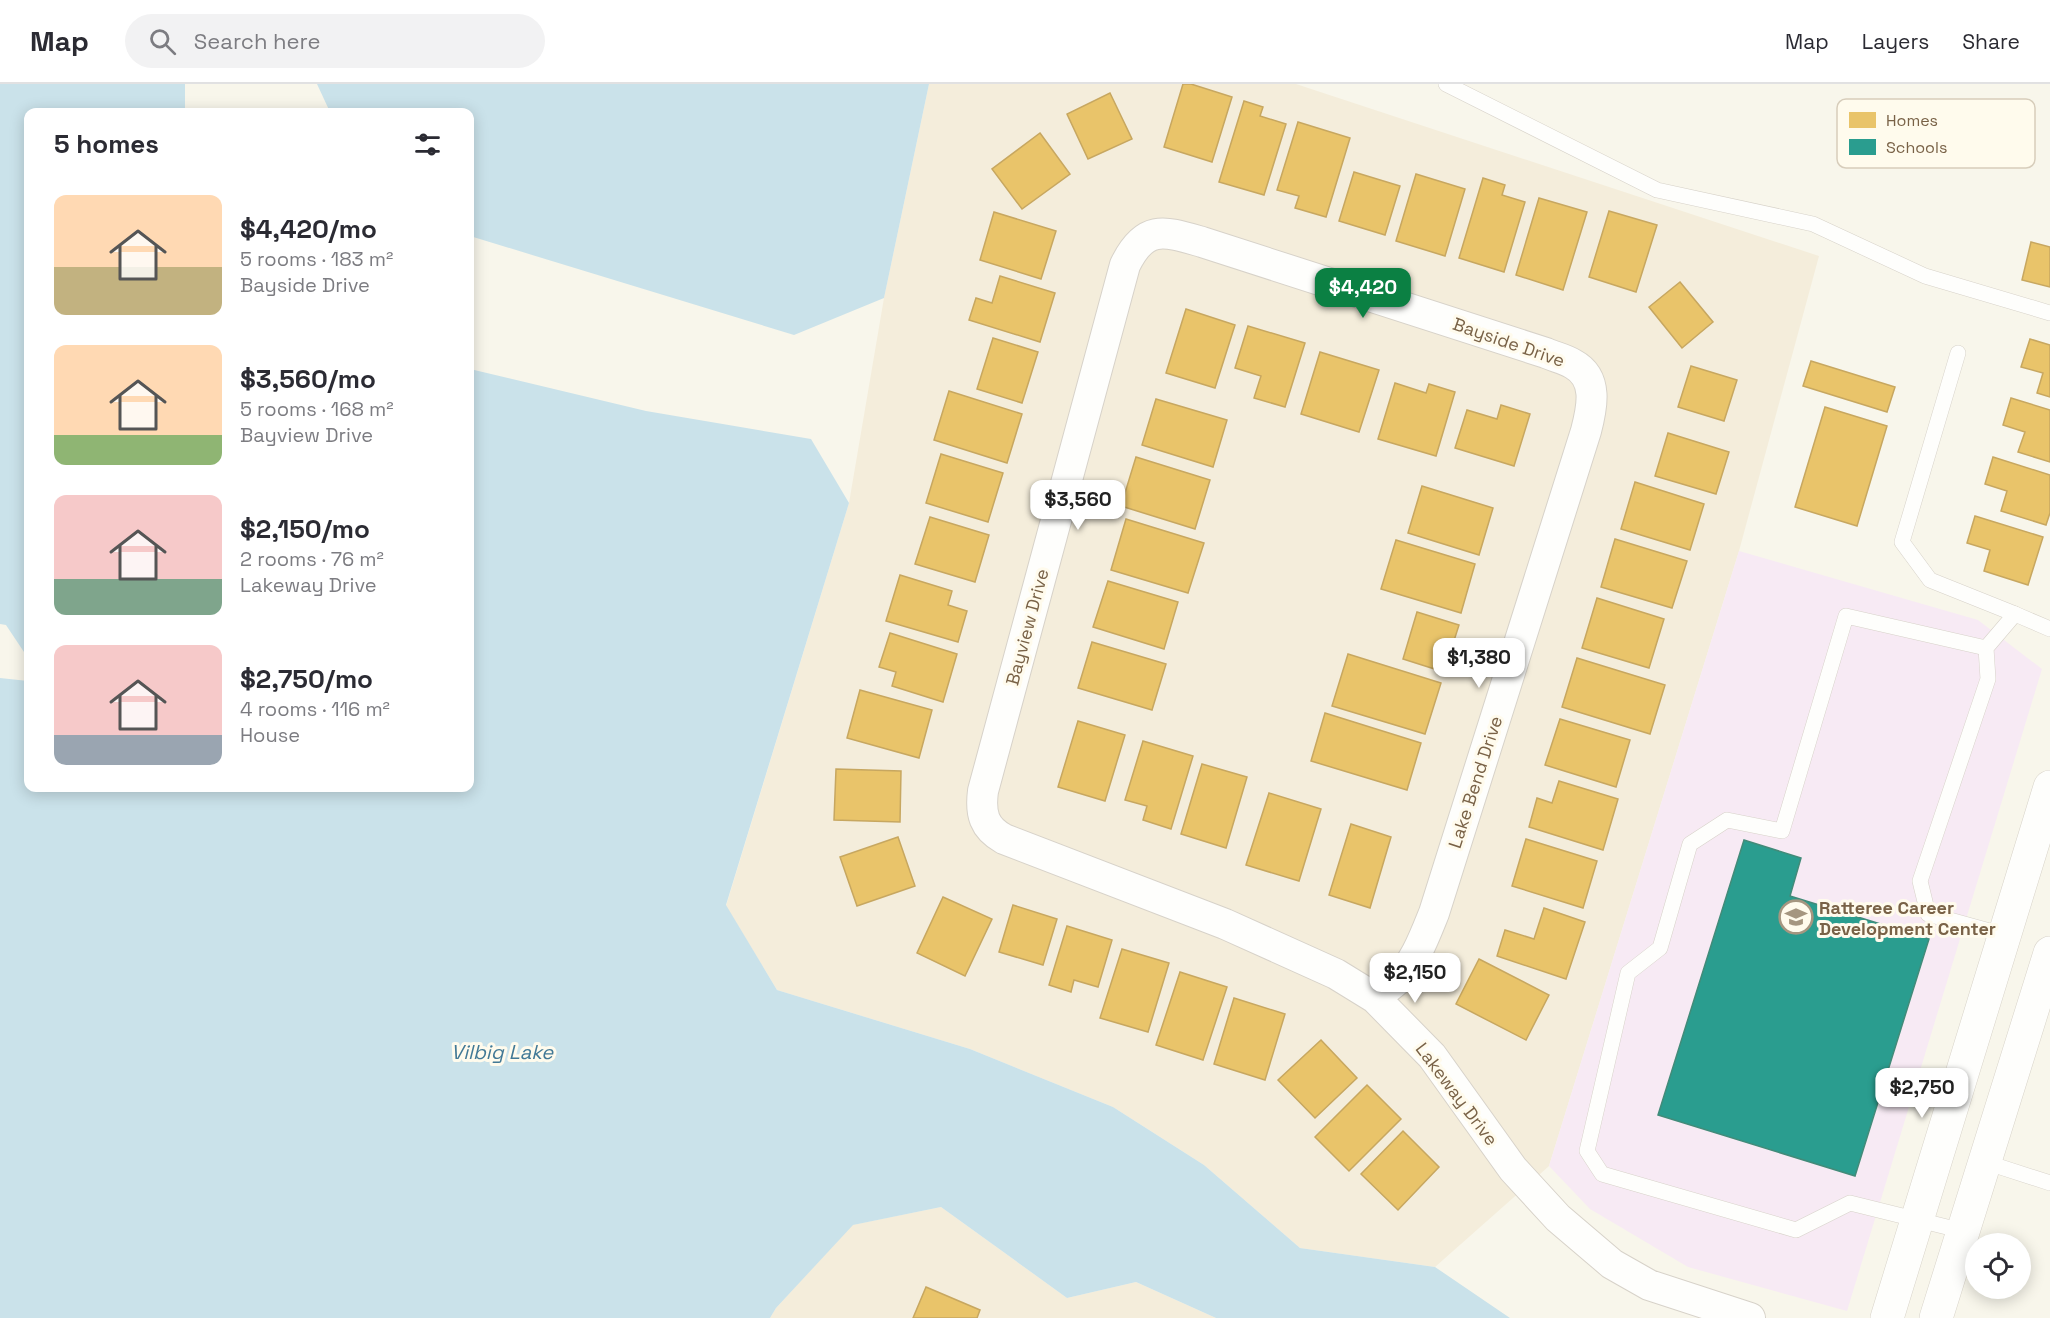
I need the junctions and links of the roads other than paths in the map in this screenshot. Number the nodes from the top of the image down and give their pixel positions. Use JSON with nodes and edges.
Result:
{"nodes":[{"id":1,"x":1446,"y":84,"type":"edge"},
{"id":2,"x":1149,"y":235,"type":"joint"},
{"id":3,"x":2050,"y":313,"type":"edge"},
{"id":4,"x":1958,"y":353,"type":"dead end"},
{"id":5,"x":1587,"y":378,"type":"joint"},
{"id":6,"x":2015,"y":614,"type":"junction"},
{"id":7,"x":2050,"y":628,"type":"edge"},
{"id":8,"x":1986,"y":648,"type":"junction"},
{"id":9,"x":2050,"y":787,"type":"edge"},
{"id":10,"x":983,"y":820,"type":"joint"},
{"id":11,"x":2004,"y":936,"type":"junction"},
{"id":12,"x":2050,"y":948,"type":"edge"},
{"id":13,"x":2050,"y":953,"type":"edge"},
{"id":14,"x":1375,"y":998,"type":"junction"},
{"id":15,"x":1985,"y":1162,"type":"junction"},
{"id":16,"x":2050,"y":1183,"type":"edge"},
{"id":17,"x":1918,"y":1220,"type":"junction"},
{"id":18,"x":1963,"y":1231,"type":"junction"},
{"id":19,"x":1750,"y":1318,"type":"edge"},
{"id":20,"x":1887,"y":1318,"type":"edge"},
{"id":21,"x":1936,"y":1318,"type":"edge"}],
"edges":[{"from":1,"to":3,"type":"lane"},
{"from":2,"to":5,"type":"street","name":"Bayside Drive"},
{"from":2,"to":10,"type":"street","name":"Bayview Drive"},
{"from":4,"to":6,"type":"lane"},
{"from":5,"to":14,"type":"street","name":"Lake Bend Drive"},
{"from":6,"to":7,"type":"lane"},
{"from":6,"to":8,"type":"lane"},
{"from":8,"to":11,"type":"lane"},
{"from":8,"to":17,"type":"lane"},
{"from":9,"to":11,"type":"main road"},
{"from":10,"to":14,"type":"street","name":"Lakeway Drive"},
{"from":11,"to":12,"type":"main road"},
{"from":11,"to":17,"type":"main road"},
{"from":13,"to":15,"type":"main road"},
{"from":14,"to":19,"type":"street","name":"Lakeway Drive"},
{"from":15,"to":16,"type":"lane"},
{"from":15,"to":18,"type":"main road"},
{"from":17,"to":18,"type":"lane"},
{"from":17,"to":20,"type":"main road"},
{"from":18,"to":21,"type":"main road"}]}
